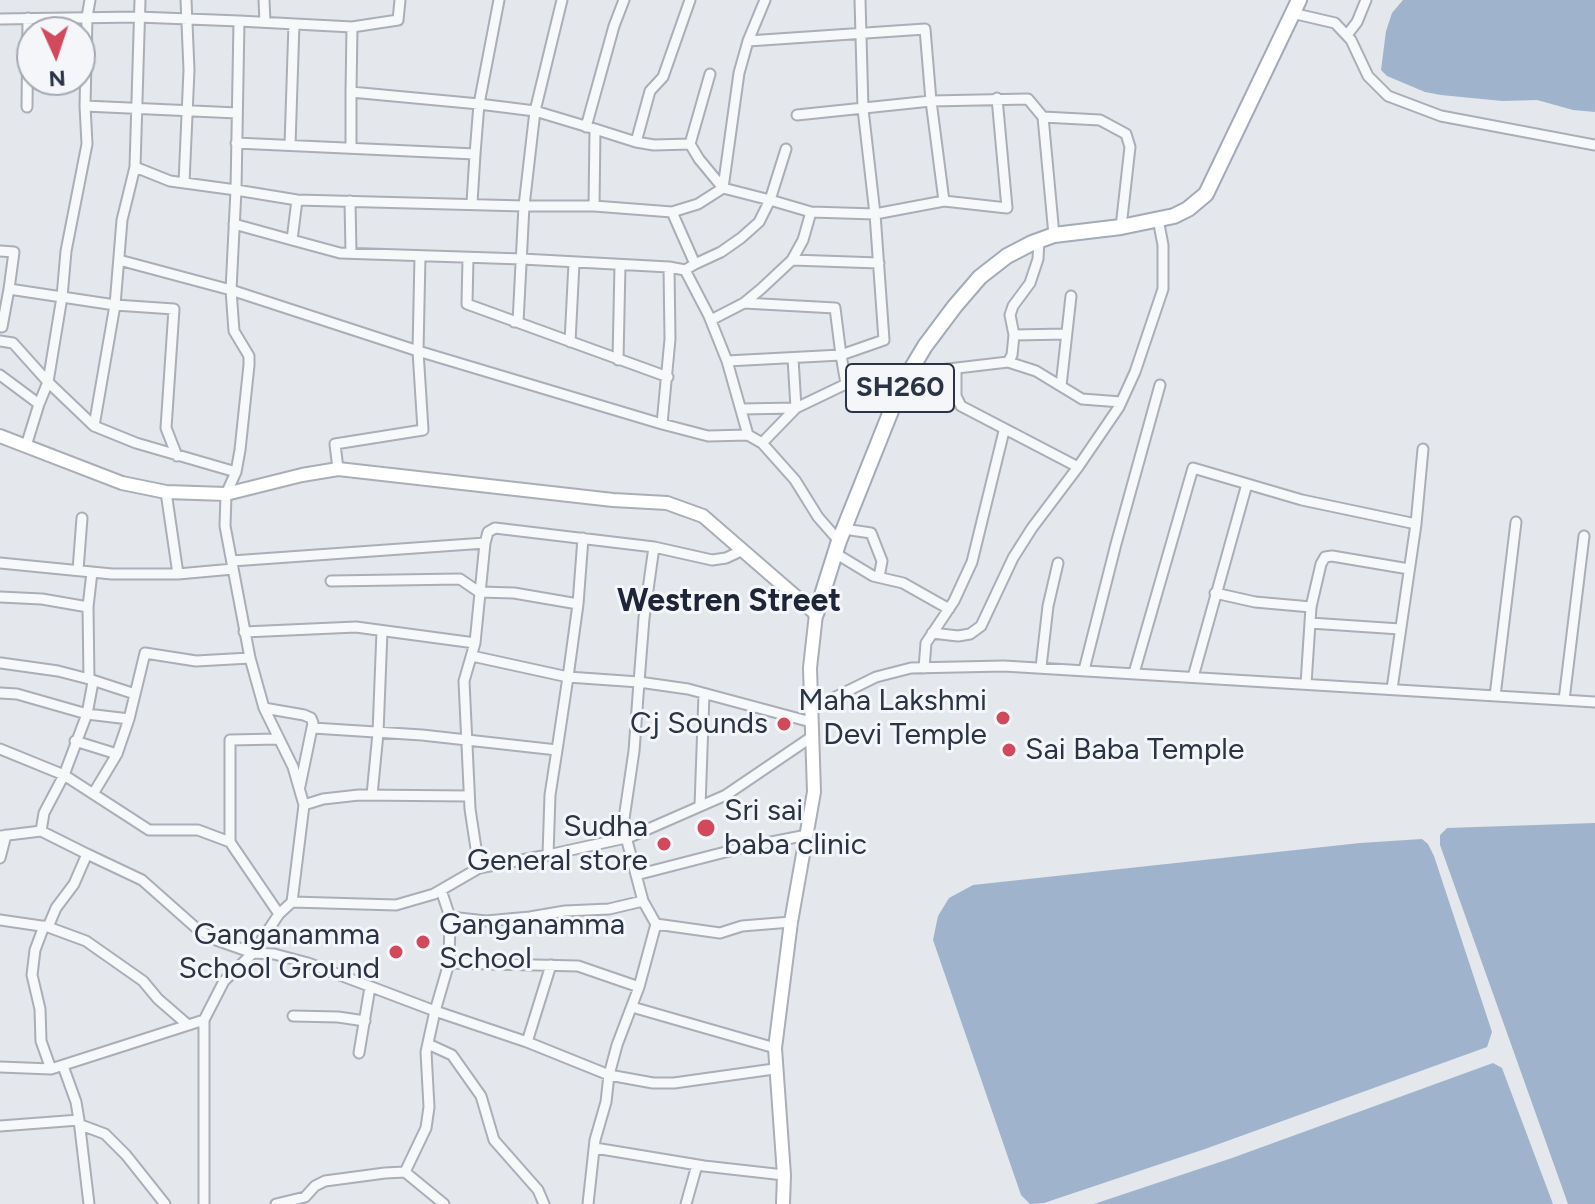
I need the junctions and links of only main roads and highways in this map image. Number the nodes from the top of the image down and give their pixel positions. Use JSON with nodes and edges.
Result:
{"nodes":[{"id":1,"x":1296,"y":6,"type":"edge"},
{"id":2,"x":0,"y":436,"type":"edge"},
{"id":3,"x":816,"y":614,"type":"junction"},
{"id":4,"x":783,"y":1204,"type":"edge"}],
"edges":[{"from":1,"to":3,"type":"main road","number":"SH260"},
{"from":2,"to":3,"type":"main road"},
{"from":3,"to":4,"type":"main road"}]}
